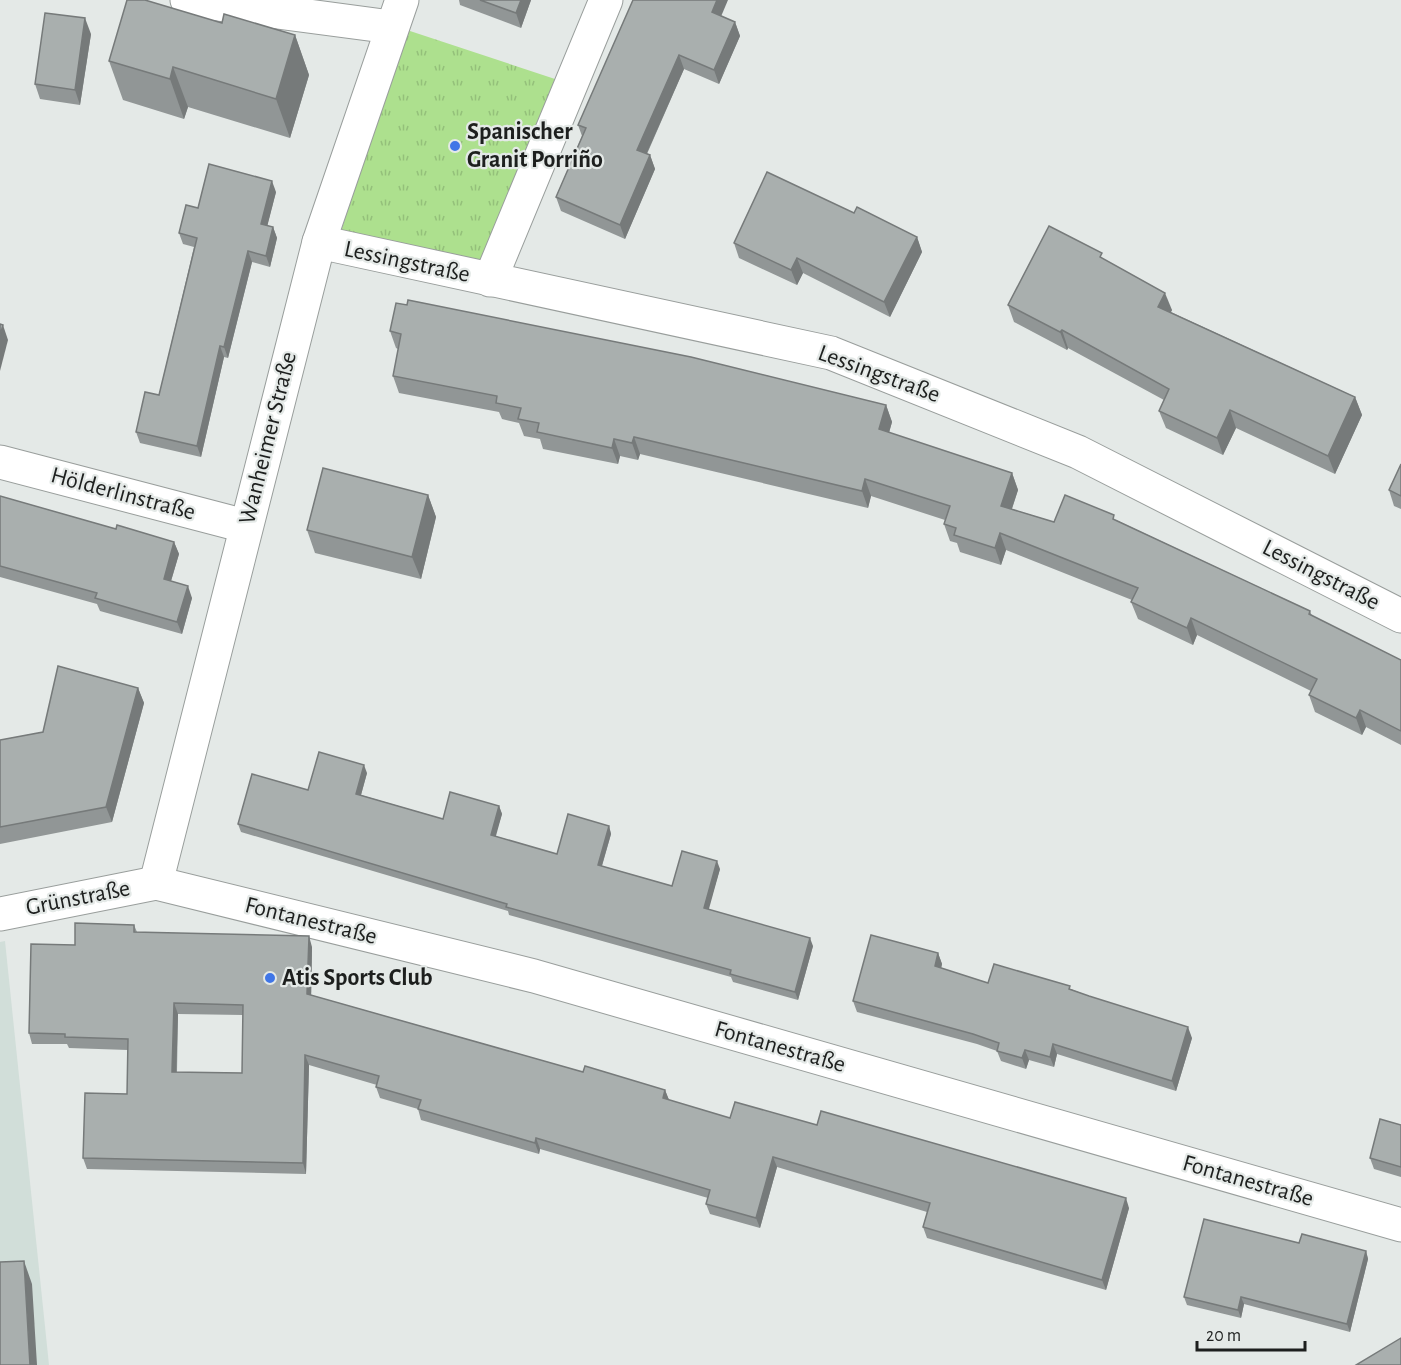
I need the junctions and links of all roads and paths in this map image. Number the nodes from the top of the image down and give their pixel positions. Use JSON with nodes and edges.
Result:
{"nodes":[{"id":1,"x":187,"y":0,"type":"edge"},
{"id":2,"x":606,"y":0,"type":"edge"},
{"id":3,"x":396,"y":14,"type":"edge"},
{"id":4,"x":319,"y":242,"type":"junction"},
{"id":5,"x":490,"y":280,"type":"junction"},
{"id":6,"x":0,"y":462,"type":"edge"},
{"id":7,"x":245,"y":526,"type":"junction"},
{"id":8,"x":1401,"y":616,"type":"edge"},
{"id":9,"x":156,"y":883,"type":"junction"},
{"id":10,"x":0,"y":914,"type":"edge"},
{"id":11,"x":1401,"y":1225,"type":"edge"}],
"edges":[{"from":1,"to":3,"type":"street"},
{"from":2,"to":5,"type":"street"},
{"from":3,"to":4,"type":"street","name":"Wanheimer Straße"},
{"from":4,"to":5,"type":"street","name":"Lessingstraße"},
{"from":4,"to":7,"type":"street","name":"Wanheimer Straße"},
{"from":5,"to":8,"type":"street","name":"Lessingstraße"},
{"from":6,"to":7,"type":"street","name":"Hölderlinstraße"},
{"from":7,"to":9,"type":"street","name":"Wanheimer Straße"},
{"from":9,"to":10,"type":"street","name":"Grünstraße"},
{"from":9,"to":11,"type":"street","name":"Fontanestraße"}]}
